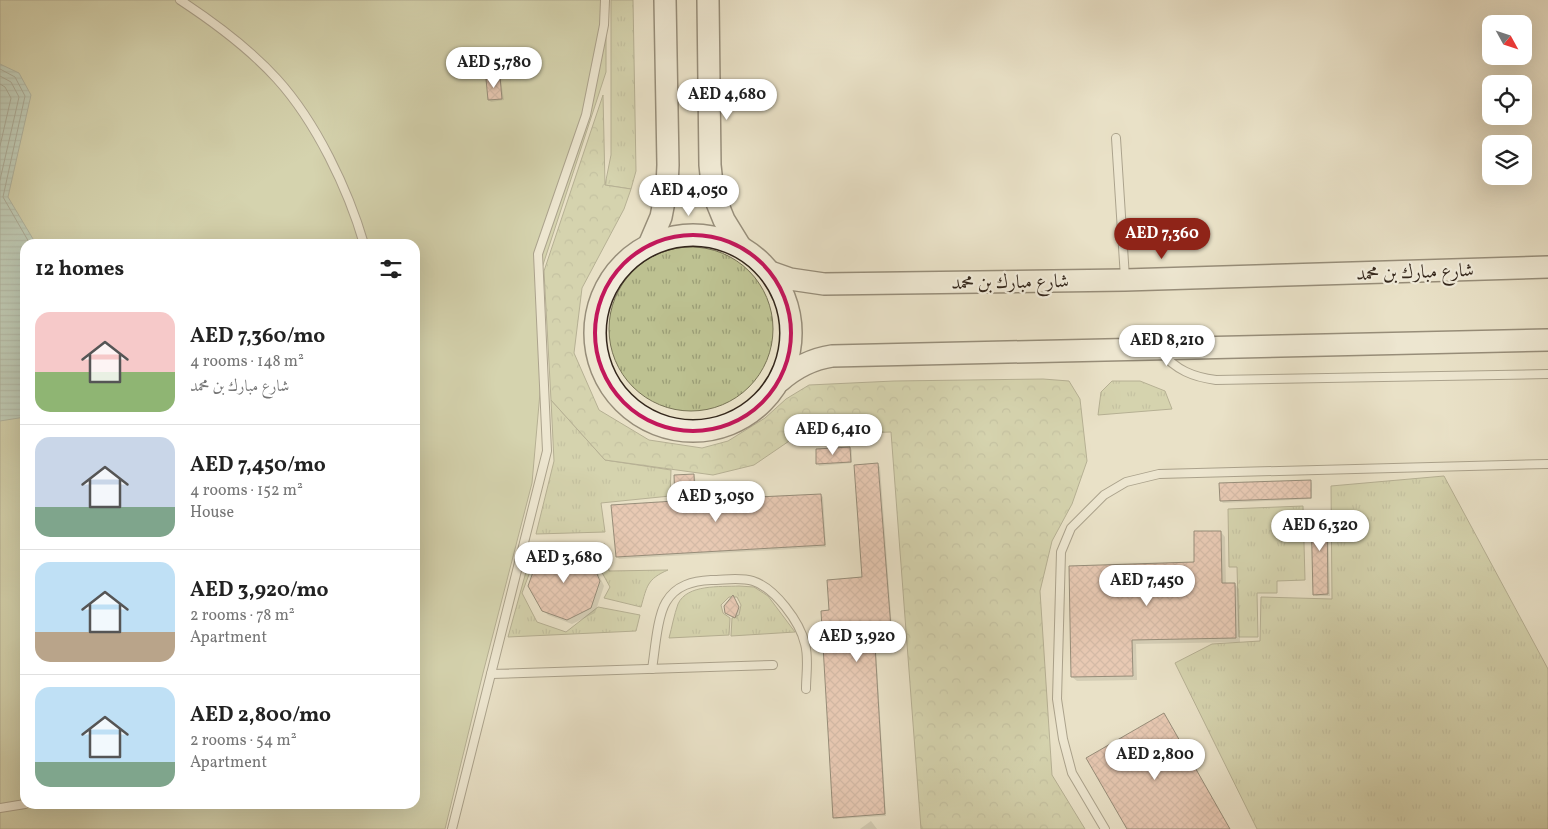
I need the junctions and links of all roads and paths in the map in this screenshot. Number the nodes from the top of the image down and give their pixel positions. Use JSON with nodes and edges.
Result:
{"nodes":[{"id":1,"x":180,"y":0,"type":"edge"},
{"id":2,"x":605,"y":0,"type":"edge"},
{"id":3,"x":665,"y":0,"type":"edge"},
{"id":4,"x":708,"y":0,"type":"edge"},
{"id":5,"x":1116,"y":138,"type":"dead end"},
{"id":6,"x":362,"y":239,"type":"edge"},
{"id":7,"x":649,"y":244,"type":"junction"},
{"id":8,"x":740,"y":246,"type":"junction"},
{"id":9,"x":1548,"y":267,"type":"edge"},
{"id":10,"x":773,"y":274,"type":"junction"},
{"id":11,"x":1125,"y":280,"type":"junction"},
{"id":12,"x":1548,"y":340,"type":"edge"},
{"id":13,"x":1158,"y":349,"type":"junction"},
{"id":14,"x":1548,"y":374,"type":"edge"},
{"id":15,"x":780,"y":381,"type":"junction"},
{"id":16,"x":1548,"y":464,"type":"edge"},
{"id":17,"x":773,"y":665,"type":"dead end"},
{"id":18,"x":652,"y":669,"type":"junction"},
{"id":19,"x":491,"y":674,"type":"junction"},
{"id":20,"x":806,"y":689,"type":"dead end"},
{"id":21,"x":20,"y":805,"type":"edge"},
{"id":22,"x":0,"y":808,"type":"edge"},
{"id":23,"x":452,"y":829,"type":"edge"},
{"id":24,"x":1106,"y":829,"type":"edge"}],
"edges":[{"from":1,"to":6,"type":"lane"},
{"from":2,"to":19,"type":"lane"},
{"from":3,"to":7,"type":"street"},
{"from":4,"to":8,"type":"street"},
{"from":5,"to":11,"type":"lane"},
{"from":7,"to":8,"type":"street"},
{"from":7,"to":15,"type":"street"},
{"from":8,"to":10,"type":"street"},
{"from":9,"to":11,"type":"street","name":"شارع مبارك بن محمد"},
{"from":10,"to":11,"type":"street","name":"شارع مبارك بن محمد"},
{"from":10,"to":15,"type":"street"},
{"from":12,"to":13,"type":"street"},
{"from":13,"to":14,"type":"lane"},
{"from":13,"to":15,"type":"street"},
{"from":16,"to":24,"type":"lane"},
{"from":17,"to":18,"type":"lane"},
{"from":18,"to":19,"type":"lane"},
{"from":18,"to":20,"type":"lane"},
{"from":19,"to":23,"type":"lane"},
{"from":21,"to":22,"type":"lane"}]}
